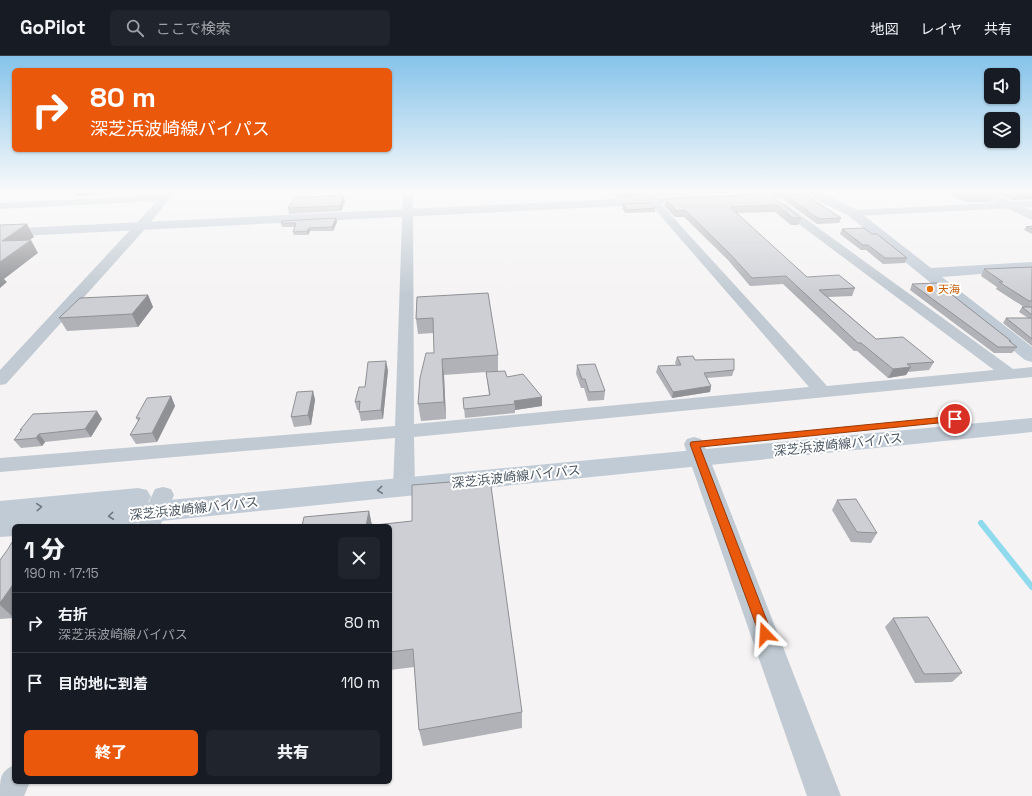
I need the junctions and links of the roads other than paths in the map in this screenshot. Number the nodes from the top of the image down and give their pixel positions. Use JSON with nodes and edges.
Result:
{"nodes":[{"id":1,"x":142,"y":226,"type":"junction"},
{"id":2,"x":152,"y":226,"type":"edge"},
{"id":3,"x":407,"y":226,"type":"edge"},
{"id":4,"x":674,"y":226,"type":"edge"},
{"id":5,"x":809,"y":226,"type":"edge"},
{"id":6,"x":865,"y":226,"type":"edge"},
{"id":7,"x":0,"y":233,"type":"edge"},
{"id":8,"x":1032,"y":266,"type":"edge"},
{"id":9,"x":919,"y":281,"type":"junction"},
{"id":10,"x":890,"y":286,"type":"junction"},
{"id":11,"x":1032,"y":356,"type":"edge"},
{"id":12,"x":1032,"y":372,"type":"edge"},
{"id":13,"x":1009,"y":374,"type":"junction"},
{"id":14,"x":0,"y":380,"type":"edge"},
{"id":15,"x":823,"y":392,"type":"junction"},
{"id":16,"x":1032,"y":412,"type":"edge"},
{"id":17,"x":1032,"y":425,"type":"edge"},
{"id":18,"x":406,"y":431,"type":"junction"},
{"id":19,"x":698,"y":451,"type":"junction"},
{"id":20,"x":0,"y":465,"type":"edge"},
{"id":21,"x":405,"y":480,"type":"junction"},
{"id":22,"x":0,"y":511,"type":"edge"},
{"id":23,"x":156,"y":511,"type":"edge"},
{"id":24,"x":29,"y":524,"type":"edge"},
{"id":25,"x":12,"y":526,"type":"edge"},
{"id":26,"x":0,"y":527,"type":"edge"},
{"id":27,"x":12,"y":784,"type":"edge"},
{"id":28,"x":6,"y":796,"type":"edge"},
{"id":29,"x":824,"y":796,"type":"edge"}],
"edges":[{"from":1,"to":2,"type":"street"},
{"from":1,"to":7,"type":"street"},
{"from":1,"to":14,"type":"street"},
{"from":3,"to":18,"type":"street"},
{"from":4,"to":15,"type":"street"},
{"from":5,"to":10,"type":"street"},
{"from":6,"to":9,"type":"street"},
{"from":8,"to":9,"type":"street"},
{"from":9,"to":10,"type":"street"},
{"from":9,"to":11,"type":"street"},
{"from":10,"to":13,"type":"street"},
{"from":12,"to":13,"type":"street"},
{"from":13,"to":15,"type":"street"},
{"from":15,"to":18,"type":"street"},
{"from":16,"to":19,"type":"street","name":"深芝浜波崎線バイパス"},
{"from":17,"to":19,"type":"street","name":"深芝浜波崎線バイパス"},
{"from":18,"to":20,"type":"street"},
{"from":18,"to":21,"type":"street"},
{"from":19,"to":21,"type":"street","name":"深芝浜波崎線バイパス"},
{"from":19,"to":29,"type":"street"},
{"from":21,"to":23,"type":"street","name":"深芝浜波崎線バイパス"},
{"from":22,"to":23,"type":"street","name":"深芝浜波崎線バイパス","one_way":true},
{"from":23,"to":24,"type":"street","name":"深芝浜波崎線バイパス","one_way":true},
{"from":25,"to":26,"type":"street","name":"深芝浜波崎線バイパス","one_way":true},
{"from":27,"to":28,"type":"street"}]}
